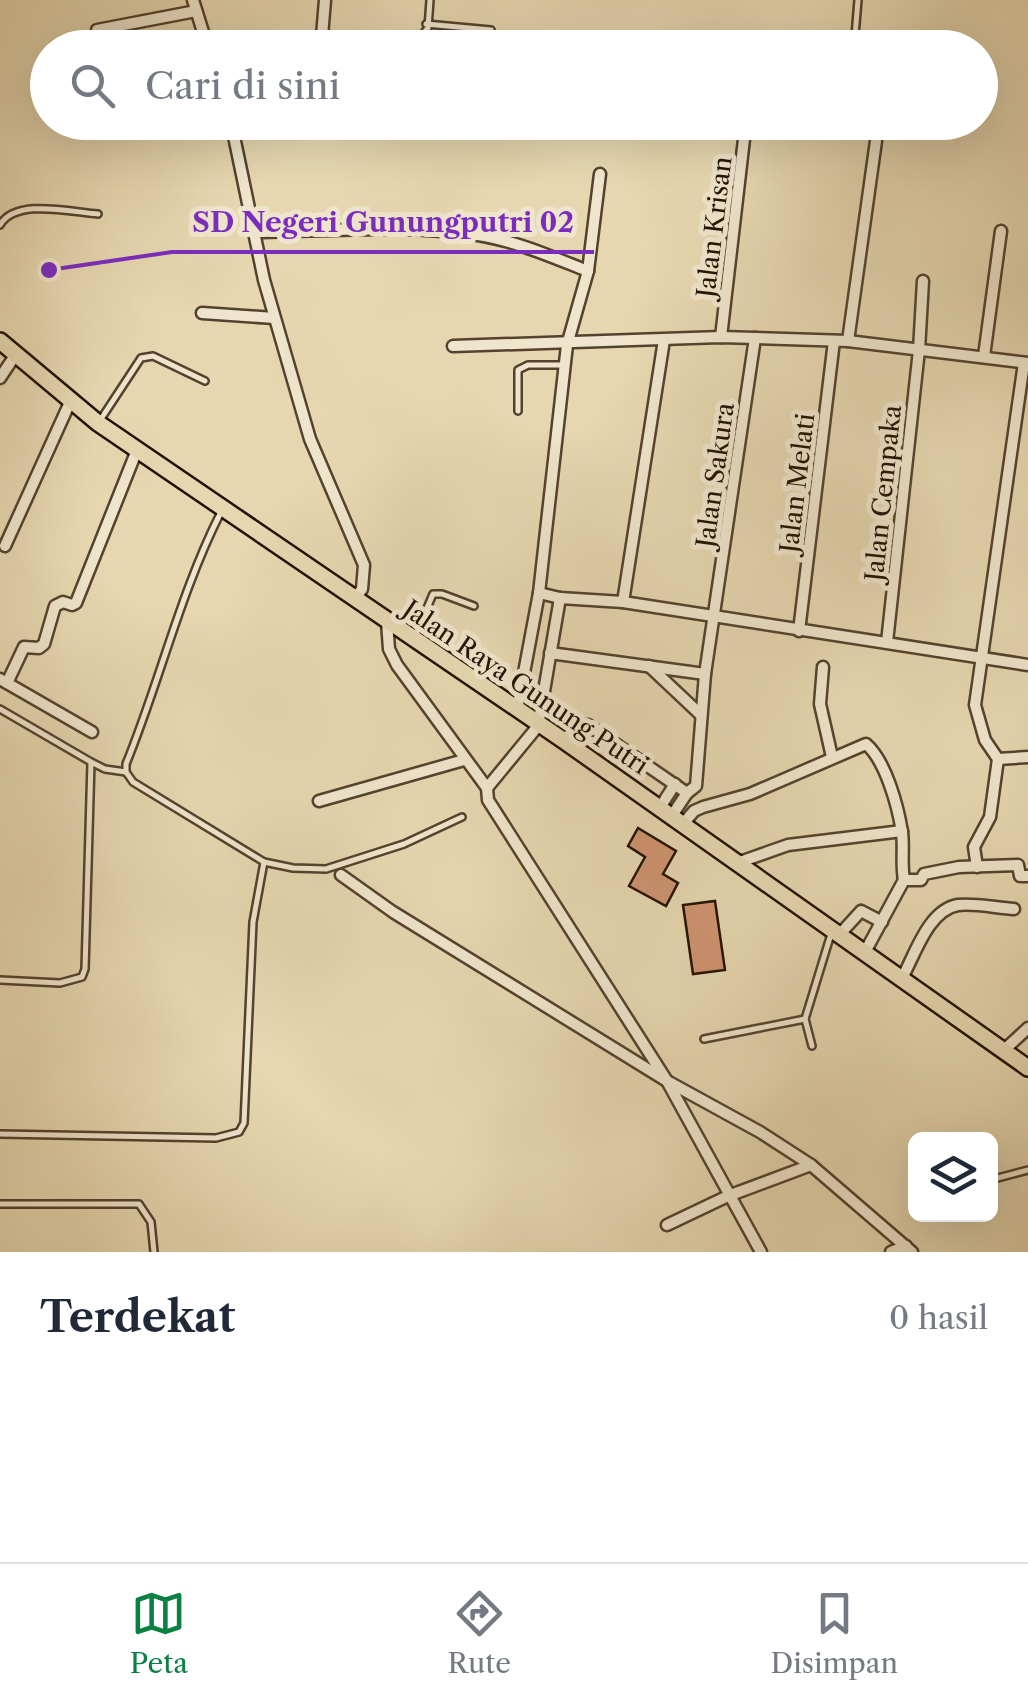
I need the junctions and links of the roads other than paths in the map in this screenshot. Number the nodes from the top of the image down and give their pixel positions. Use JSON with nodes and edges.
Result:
{"nodes":[{"id":1,"x":325,"y":0,"type":"edge"},
{"id":2,"x":430,"y":0,"type":"edge"},
{"id":3,"x":858,"y":0,"type":"edge"},
{"id":4,"x":195,"y":5,"type":"edge"},
{"id":5,"x":426,"y":24,"type":"junction"},
{"id":6,"x":97,"y":30,"type":"dead end"},
{"id":7,"x":203,"y":30,"type":"edge"},
{"id":8,"x":323,"y":30,"type":"edge"},
{"id":9,"x":426,"y":30,"type":"edge"},
{"id":10,"x":490,"y":30,"type":"dead end"},
{"id":11,"x":856,"y":30,"type":"edge"},
{"id":12,"x":235,"y":140,"type":"edge"},
{"id":13,"x":744,"y":140,"type":"edge"},
{"id":14,"x":876,"y":141,"type":"dead end"},
{"id":15,"x":600,"y":174,"type":"dead end"},
{"id":16,"x":98,"y":214,"type":"dead end"},
{"id":17,"x":0,"y":225,"type":"edge"},
{"id":18,"x":1001,"y":230,"type":"dead end"},
{"id":19,"x":255,"y":232,"type":"junction"},
{"id":20,"x":588,"y":271,"type":"junction"},
{"id":21,"x":923,"y":281,"type":"dead end"},
{"id":22,"x":202,"y":313,"type":"dead end"},
{"id":23,"x":274,"y":318,"type":"junction"},
{"id":24,"x":721,"y":337,"type":"junction"},
{"id":25,"x":755,"y":338,"type":"junction"},
{"id":26,"x":664,"y":340,"type":"junction"},
{"id":27,"x":0,"y":341,"type":"edge"},
{"id":28,"x":834,"y":341,"type":"junction"},
{"id":29,"x":848,"y":341,"type":"junction"},
{"id":30,"x":567,"y":345,"type":"junction"},
{"id":31,"x":453,"y":346,"type":"dead end"},
{"id":32,"x":919,"y":350,"type":"junction"},
{"id":33,"x":16,"y":354,"type":"junction"},
{"id":34,"x":984,"y":356,"type":"junction"},
{"id":35,"x":1026,"y":363,"type":"edge"},
{"id":36,"x":564,"y":365,"type":"junction"},
{"id":37,"x":0,"y":378,"type":"edge"},
{"id":38,"x":205,"y":380,"type":"dead end"},
{"id":39,"x":71,"y":400,"type":"junction"},
{"id":40,"x":518,"y":411,"type":"dead end"},
{"id":41,"x":98,"y":422,"type":"junction"},
{"id":42,"x":137,"y":450,"type":"junction"},
{"id":43,"x":222,"y":510,"type":"junction"},
{"id":44,"x":4,"y":546,"type":"dead end"},
{"id":45,"x":540,"y":592,"type":"junction"},
{"id":46,"x":356,"y":598,"type":"junction"},
{"id":47,"x":560,"y":598,"type":"junction"},
{"id":48,"x":623,"y":602,"type":"junction"},
{"id":49,"x":474,"y":606,"type":"dead end"},
{"id":50,"x":716,"y":617,"type":"junction"},
{"id":51,"x":387,"y":622,"type":"junction"},
{"id":52,"x":799,"y":630,"type":"junction"},
{"id":53,"x":414,"y":638,"type":"junction"},
{"id":54,"x":887,"y":642,"type":"junction"},
{"id":55,"x":550,"y":653,"type":"junction"},
{"id":56,"x":982,"y":658,"type":"junction"},
{"id":57,"x":1028,"y":665,"type":"edge"},
{"id":58,"x":648,"y":666,"type":"junction"},
{"id":59,"x":823,"y":667,"type":"dead end"},
{"id":60,"x":705,"y":674,"type":"junction"},
{"id":61,"x":4,"y":681,"type":"edge"},
{"id":62,"x":0,"y":709,"type":"edge"},
{"id":63,"x":517,"y":711,"type":"junction"},
{"id":64,"x":702,"y":715,"type":"junction"},
{"id":65,"x":538,"y":726,"type":"junction"},
{"id":66,"x":92,"y":732,"type":"dead end"},
{"id":67,"x":563,"y":740,"type":"junction"},
{"id":68,"x":832,"y":757,"type":"junction"},
{"id":69,"x":998,"y":758,"type":"junction"},
{"id":70,"x":1028,"y":758,"type":"edge"},
{"id":71,"x":464,"y":760,"type":"junction"},
{"id":72,"x":91,"y":762,"type":"junction"},
{"id":73,"x":126,"y":772,"type":"junction"},
{"id":74,"x":675,"y":784,"type":"junction"},
{"id":75,"x":486,"y":788,"type":"junction"},
{"id":76,"x":687,"y":793,"type":"junction"},
{"id":77,"x":319,"y":801,"type":"dead end"},
{"id":78,"x":462,"y":817,"type":"dead end"},
{"id":79,"x":671,"y":817,"type":"junction"},
{"id":80,"x":902,"y":831,"type":"junction"},
{"id":81,"x":264,"y":862,"type":"junction"},
{"id":82,"x":737,"y":863,"type":"junction"},
{"id":83,"x":977,"y":867,"type":"junction"},
{"id":84,"x":342,"y":876,"type":"dead end"},
{"id":85,"x":1028,"y":876,"type":"edge"},
{"id":86,"x":904,"y":880,"type":"junction"},
{"id":87,"x":1014,"y":909,"type":"dead end"},
{"id":88,"x":882,"y":922,"type":"junction"},
{"id":89,"x":836,"y":931,"type":"junction"},
{"id":90,"x":865,"y":952,"type":"junction"},
{"id":91,"x":902,"y":978,"type":"junction"},
{"id":92,"x":0,"y":980,"type":"edge"},
{"id":93,"x":806,"y":1019,"type":"junction"},
{"id":94,"x":1028,"y":1028,"type":"edge"},
{"id":95,"x":704,"y":1040,"type":"dead end"},
{"id":96,"x":812,"y":1046,"type":"dead end"},
{"id":97,"x":1004,"y":1050,"type":"junction"},
{"id":98,"x":1028,"y":1068,"type":"edge"},
{"id":99,"x":666,"y":1081,"type":"junction"},
{"id":100,"x":0,"y":1134,"type":"edge"},
{"id":101,"x":810,"y":1165,"type":"junction"},
{"id":102,"x":1028,"y":1170,"type":"edge"},
{"id":103,"x":998,"y":1178,"type":"edge"},
{"id":104,"x":728,"y":1196,"type":"junction"},
{"id":105,"x":0,"y":1204,"type":"edge"},
{"id":106,"x":667,"y":1225,"type":"dead end"},
{"id":107,"x":909,"y":1249,"type":"edge"},
{"id":108,"x":154,"y":1252,"type":"edge"},
{"id":109,"x":762,"y":1252,"type":"edge"},
{"id":110,"x":891,"y":1252,"type":"edge"}],
"edges":[{"from":1,"to":8,"type":"street"},
{"from":2,"to":5,"type":"lane"},
{"from":3,"to":11,"type":"lane"},
{"from":4,"to":6,"type":"street"},
{"from":4,"to":7,"type":"street"},
{"from":5,"to":9,"type":"lane"},
{"from":5,"to":10,"type":"lane"},
{"from":12,"to":19,"type":"street"},
{"from":13,"to":24,"type":"street","name":"Jalan Krisan"},
{"from":14,"to":29,"type":"street"},
{"from":15,"to":20,"type":"street"},
{"from":16,"to":17,"type":"lane"},
{"from":18,"to":34,"type":"street"},
{"from":19,"to":20,"type":"street"},
{"from":19,"to":23,"type":"street"},
{"from":20,"to":30,"type":"street"},
{"from":21,"to":32,"type":"street","name":"Jalan Cempaka"},
{"from":22,"to":23,"type":"street"},
{"from":23,"to":46,"type":"street"},
{"from":24,"to":25,"type":"street"},
{"from":24,"to":26,"type":"street"},
{"from":25,"to":28,"type":"street"},
{"from":25,"to":50,"type":"street","name":"Jalan Sakura"},
{"from":26,"to":30,"type":"street"},
{"from":26,"to":48,"type":"street"},
{"from":27,"to":33,"type":"main road","name":"Jalan Raya Gunung Putri"},
{"from":28,"to":29,"type":"street"},
{"from":28,"to":52,"type":"street","name":"Jalan Melati"},
{"from":29,"to":32,"type":"street"},
{"from":30,"to":31,"type":"street"},
{"from":30,"to":36,"type":"street"},
{"from":32,"to":34,"type":"street"},
{"from":32,"to":54,"type":"street","name":"Jalan Cempaka"},
{"from":33,"to":37,"type":"street"},
{"from":33,"to":39,"type":"main road","name":"Jalan Raya Gunung Putri"},
{"from":34,"to":35,"type":"street"},
{"from":35,"to":56,"type":"street"},
{"from":36,"to":40,"type":"lane"},
{"from":36,"to":45,"type":"street"},
{"from":38,"to":41,"type":"lane"},
{"from":39,"to":41,"type":"main road","name":"Jalan Raya Gunung Putri"},
{"from":39,"to":44,"type":"street"},
{"from":41,"to":42,"type":"main road","name":"Jalan Raya Gunung Putri"},
{"from":42,"to":43,"type":"main road","name":"Jalan Raya Gunung Putri"},
{"from":42,"to":61,"type":"street"},
{"from":43,"to":46,"type":"main road","name":"Jalan Raya Gunung Putri"},
{"from":43,"to":73,"type":"lane"},
{"from":45,"to":47,"type":"street"},
{"from":45,"to":63,"type":"street"},
{"from":46,"to":51,"type":"main road","name":"Jalan Raya Gunung Putri"},
{"from":47,"to":48,"type":"street"},
{"from":47,"to":55,"type":"street"},
{"from":48,"to":50,"type":"street"},
{"from":49,"to":53,"type":"lane"},
{"from":50,"to":52,"type":"street"},
{"from":50,"to":60,"type":"street","name":"Jalan Sakura"},
{"from":51,"to":53,"type":"main road","name":"Jalan Raya Gunung Putri"},
{"from":51,"to":71,"type":"street"},
{"from":52,"to":54,"type":"street"},
{"from":53,"to":63,"type":"main road","name":"Jalan Raya Gunung Putri"},
{"from":54,"to":56,"type":"street"},
{"from":55,"to":58,"type":"street"},
{"from":55,"to":65,"type":"street"},
{"from":56,"to":57,"type":"street"},
{"from":56,"to":69,"type":"street"},
{"from":58,"to":60,"type":"street"},
{"from":58,"to":64,"type":"street"},
{"from":59,"to":68,"type":"street"},
{"from":60,"to":64,"type":"street","name":"Jalan Sakura"},
{"from":61,"to":66,"type":"street"},
{"from":62,"to":72,"type":"lane"},
{"from":63,"to":65,"type":"main road","name":"Jalan Raya Gunung Putri"},
{"from":64,"to":76,"type":"street","name":"Jalan Sakura"},
{"from":65,"to":67,"type":"main road","name":"Jalan Raya Gunung Putri"},
{"from":65,"to":75,"type":"street"},
{"from":67,"to":74,"type":"street"},
{"from":67,"to":79,"type":"main road","name":"Jalan Raya Gunung Putri"},
{"from":68,"to":79,"type":"street"},
{"from":68,"to":80,"type":"street"},
{"from":69,"to":70,"type":"street"},
{"from":69,"to":83,"type":"street"},
{"from":71,"to":75,"type":"street"},
{"from":71,"to":77,"type":"street"},
{"from":72,"to":73,"type":"lane"},
{"from":72,"to":92,"type":"lane"},
{"from":73,"to":81,"type":"lane"},
{"from":74,"to":76,"type":"street"},
{"from":74,"to":79,"type":"street"},
{"from":75,"to":99,"type":"street"},
{"from":76,"to":79,"type":"street","name":"Jalan Sakura"},
{"from":78,"to":81,"type":"lane"},
{"from":79,"to":82,"type":"main road","name":"Jalan Raya Gunung Putri"},
{"from":80,"to":82,"type":"street"},
{"from":80,"to":86,"type":"street"},
{"from":81,"to":100,"type":"lane"},
{"from":82,"to":89,"type":"main road","name":"Jalan Raya Gunung Putri"},
{"from":83,"to":85,"type":"street"},
{"from":83,"to":86,"type":"street"},
{"from":84,"to":99,"type":"street"},
{"from":86,"to":88,"type":"street"},
{"from":87,"to":91,"type":"street"},
{"from":88,"to":89,"type":"street"},
{"from":88,"to":90,"type":"street"},
{"from":89,"to":90,"type":"main road","name":"Jalan Raya Gunung Putri"},
{"from":89,"to":93,"type":"lane"},
{"from":90,"to":91,"type":"main road","name":"Jalan Raya Gunung Putri"},
{"from":91,"to":97,"type":"main road","name":"Jalan Raya Gunung Putri"},
{"from":93,"to":95,"type":"lane"},
{"from":93,"to":96,"type":"lane"},
{"from":94,"to":97,"type":"street"},
{"from":97,"to":98,"type":"main road","name":"Jalan Raya Gunung Putri"},
{"from":99,"to":101,"type":"street"},
{"from":99,"to":104,"type":"street"},
{"from":101,"to":104,"type":"street"},
{"from":101,"to":107,"type":"street"},
{"from":102,"to":103,"type":"lane"},
{"from":104,"to":106,"type":"street"},
{"from":104,"to":109,"type":"street"},
{"from":105,"to":108,"type":"lane"},
{"from":107,"to":110,"type":"street"}]}
